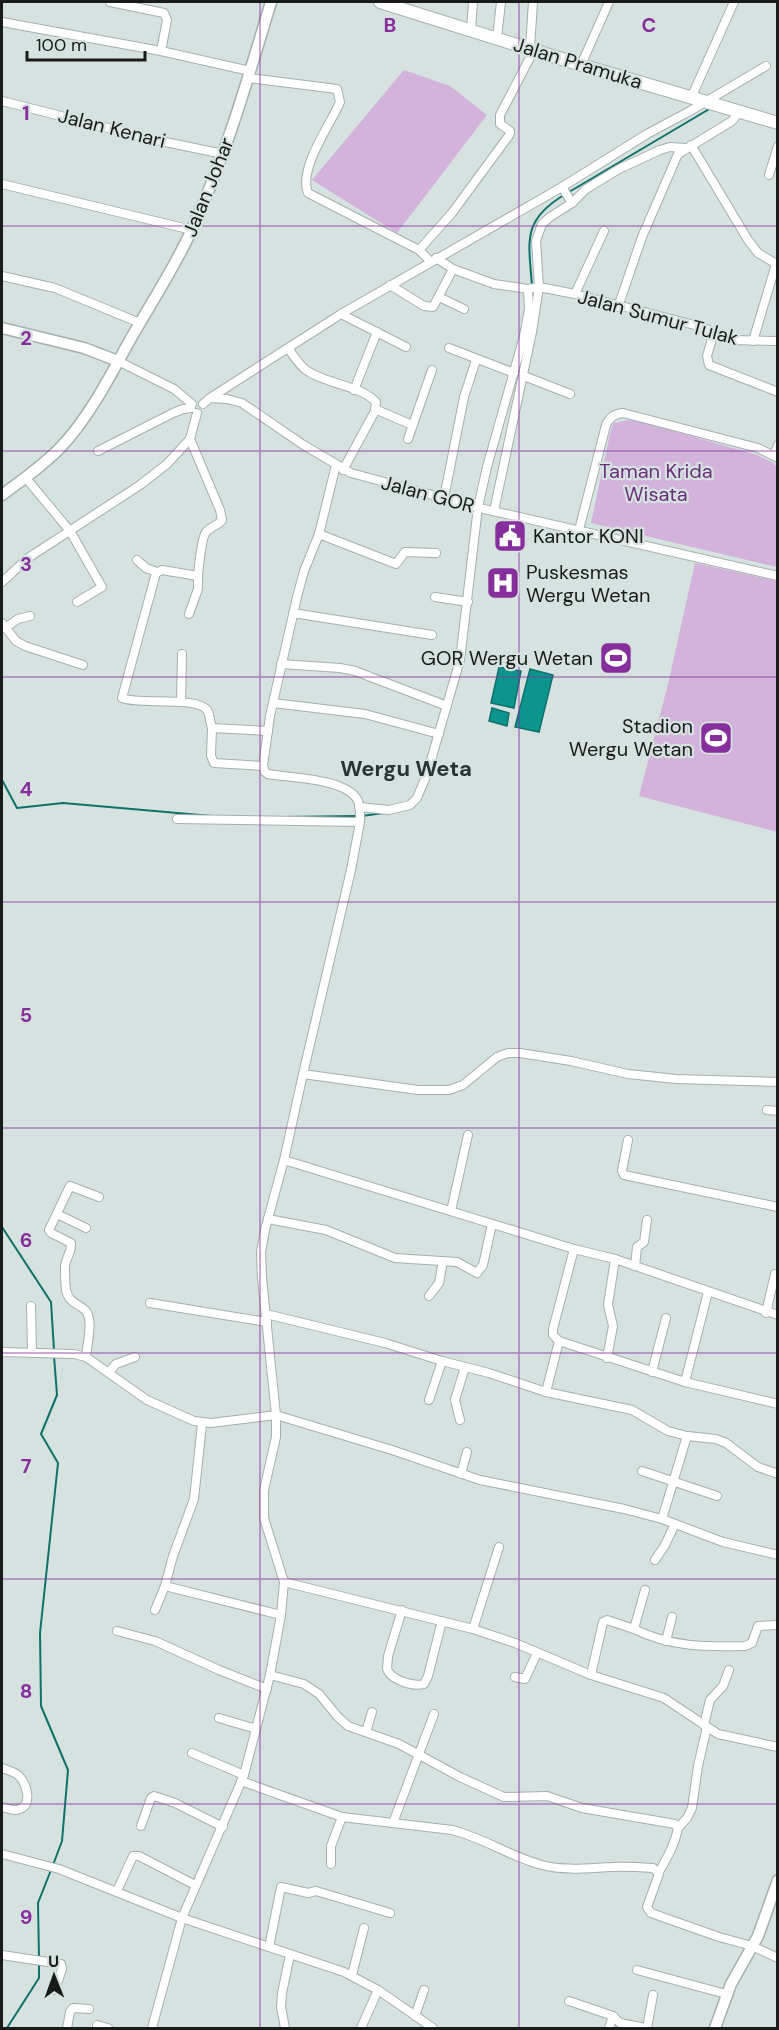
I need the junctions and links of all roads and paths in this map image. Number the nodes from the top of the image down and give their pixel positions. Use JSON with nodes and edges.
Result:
{"nodes":[{"id":1,"x":110,"y":2,"type":"edge"},
{"id":2,"x":271,"y":2,"type":"edge"},
{"id":3,"x":380,"y":2,"type":"edge"},
{"id":4,"x":473,"y":2,"type":"edge"},
{"id":5,"x":501,"y":2,"type":"edge"},
{"id":6,"x":533,"y":2,"type":"edge"},
{"id":7,"x":609,"y":2,"type":"edge"},
{"id":8,"x":734,"y":2,"type":"edge"},
{"id":9,"x":2,"y":22,"type":"edge"},
{"id":10,"x":471,"y":30,"type":"junction"},
{"id":11,"x":497,"y":38,"type":"junction"},
{"id":12,"x":532,"y":49,"type":"junction"},
{"id":13,"x":161,"y":51,"type":"junction"},
{"id":14,"x":581,"y":64,"type":"junction"},
{"id":15,"x":766,"y":66,"type":"dead end"},
{"id":16,"x":250,"y":75,"type":"junction"},
{"id":17,"x":691,"y":98,"type":"junction"},
{"id":18,"x":2,"y":101,"type":"edge"},
{"id":19,"x":704,"y":102,"type":"junction"},
{"id":20,"x":740,"y":111,"type":"junction"},
{"id":21,"x":777,"y":123,"type":"edge"},
{"id":22,"x":693,"y":144,"type":"junction"},
{"id":23,"x":777,"y":146,"type":"edge"},
{"id":24,"x":223,"y":154,"type":"junction"},
{"id":25,"x":769,"y":175,"type":"dead end"},
{"id":26,"x":2,"y":184,"type":"edge"},
{"id":27,"x":563,"y":189,"type":"junction"},
{"id":28,"x":572,"y":202,"type":"junction"},
{"id":29,"x":192,"y":230,"type":"junction"},
{"id":30,"x":604,"y":231,"type":"dead end"},
{"id":31,"x":419,"y":250,"type":"junction"},
{"id":32,"x":433,"y":260,"type":"junction"},
{"id":33,"x":777,"y":265,"type":"edge"},
{"id":34,"x":453,"y":269,"type":"junction"},
{"id":35,"x":2,"y":276,"type":"edge"},
{"id":36,"x":390,"y":285,"type":"junction"},
{"id":37,"x":533,"y":287,"type":"junction"},
{"id":38,"x":575,"y":294,"type":"junction"},
{"id":39,"x":439,"y":297,"type":"junction"},
{"id":40,"x":618,"y":307,"type":"junction"},
{"id":41,"x":464,"y":309,"type":"dead end"},
{"id":42,"x":341,"y":314,"type":"junction"},
{"id":43,"x":140,"y":323,"type":"junction"},
{"id":44,"x":2,"y":328,"type":"edge"},
{"id":45,"x":377,"y":332,"type":"junction"},
{"id":46,"x":714,"y":332,"type":"junction"},
{"id":47,"x":753,"y":341,"type":"junction"},
{"id":48,"x":777,"y":341,"type":"edge"},
{"id":49,"x":406,"y":347,"type":"dead end"},
{"id":50,"x":288,"y":348,"type":"junction"},
{"id":51,"x":449,"y":348,"type":"dead end"},
{"id":52,"x":476,"y":360,"type":"junction"},
{"id":53,"x":118,"y":361,"type":"junction"},
{"id":54,"x":432,"y":370,"type":"dead end"},
{"id":55,"x":514,"y":373,"type":"junction"},
{"id":56,"x":524,"y":376,"type":"junction"},
{"id":57,"x":354,"y":390,"type":"junction"},
{"id":58,"x":777,"y":392,"type":"edge"},
{"id":59,"x":570,"y":394,"type":"dead end"},
{"id":60,"x":207,"y":401,"type":"junction"},
{"id":61,"x":193,"y":408,"type":"junction"},
{"id":62,"x":375,"y":409,"type":"junction"},
{"id":63,"x":412,"y":425,"type":"junction"},
{"id":64,"x":190,"y":439,"type":"junction"},
{"id":65,"x":408,"y":439,"type":"dead end"},
{"id":66,"x":777,"y":445,"type":"edge"},
{"id":67,"x":98,"y":451,"type":"dead end"},
{"id":68,"x":776,"y":456,"type":"edge"},
{"id":69,"x":339,"y":467,"type":"junction"},
{"id":70,"x":25,"y":477,"type":"junction"},
{"id":71,"x":2,"y":495,"type":"edge"},
{"id":72,"x":444,"y":498,"type":"junction"},
{"id":73,"x":484,"y":508,"type":"junction"},
{"id":74,"x":70,"y":531,"type":"junction"},
{"id":75,"x":579,"y":531,"type":"junction"},
{"id":76,"x":319,"y":534,"type":"junction"},
{"id":77,"x":436,"y":553,"type":"dead end"},
{"id":78,"x":137,"y":560,"type":"dead end"},
{"id":79,"x":157,"y":572,"type":"junction"},
{"id":80,"x":198,"y":576,"type":"junction"},
{"id":81,"x":777,"y":576,"type":"edge"},
{"id":82,"x":2,"y":582,"type":"edge"},
{"id":83,"x":435,"y":597,"type":"dead end"},
{"id":84,"x":76,"y":602,"type":"dead end"},
{"id":85,"x":468,"y":602,"type":"junction"},
{"id":86,"x":293,"y":613,"type":"junction"},
{"id":87,"x":189,"y":614,"type":"dead end"},
{"id":88,"x":30,"y":616,"type":"dead end"},
{"id":89,"x":3,"y":625,"type":"edge"},
{"id":90,"x":432,"y":635,"type":"dead end"},
{"id":91,"x":182,"y":654,"type":"dead end"},
{"id":92,"x":281,"y":664,"type":"junction"},
{"id":93,"x":83,"y":665,"type":"dead end"},
{"id":94,"x":181,"y":702,"type":"junction"},
{"id":95,"x":273,"y":702,"type":"junction"},
{"id":96,"x":447,"y":706,"type":"junction"},
{"id":97,"x":212,"y":728,"type":"junction"},
{"id":98,"x":268,"y":731,"type":"junction"},
{"id":99,"x":439,"y":735,"type":"junction"},
{"id":100,"x":263,"y":766,"type":"junction"},
{"id":101,"x":360,"y":815,"type":"junction"},
{"id":102,"x":177,"y":819,"type":"dead end"},
{"id":103,"x":303,"y":1074,"type":"junction"},
{"id":104,"x":777,"y":1082,"type":"edge"},
{"id":105,"x":767,"y":1110,"type":"dead end"},
{"id":106,"x":777,"y":1111,"type":"edge"},
{"id":107,"x":468,"y":1136,"type":"dead end"},
{"id":108,"x":628,"y":1140,"type":"dead end"},
{"id":109,"x":284,"y":1160,"type":"junction"},
{"id":110,"x":99,"y":1197,"type":"dead end"},
{"id":111,"x":777,"y":1207,"type":"edge"},
{"id":112,"x":451,"y":1211,"type":"junction"},
{"id":113,"x":57,"y":1214,"type":"junction"},
{"id":114,"x":268,"y":1219,"type":"junction"},
{"id":115,"x":647,"y":1220,"type":"dead end"},
{"id":116,"x":492,"y":1224,"type":"junction"},
{"id":117,"x":86,"y":1228,"type":"dead end"},
{"id":118,"x":574,"y":1249,"type":"junction"},
{"id":119,"x":615,"y":1259,"type":"junction"},
{"id":120,"x":443,"y":1261,"type":"junction"},
{"id":121,"x":635,"y":1266,"type":"junction"},
{"id":122,"x":775,"y":1274,"type":"dead end"},
{"id":123,"x":708,"y":1292,"type":"junction"},
{"id":124,"x":429,"y":1296,"type":"dead end"},
{"id":125,"x":150,"y":1303,"type":"dead end"},
{"id":126,"x":31,"y":1306,"type":"dead end"},
{"id":127,"x":766,"y":1313,"type":"junction"},
{"id":128,"x":777,"y":1315,"type":"edge"},
{"id":129,"x":266,"y":1318,"type":"junction"},
{"id":130,"x":666,"y":1318,"type":"dead end"},
{"id":131,"x":559,"y":1341,"type":"junction"},
{"id":132,"x":2,"y":1352,"type":"edge"},
{"id":133,"x":37,"y":1353,"type":"junction"},
{"id":134,"x":86,"y":1357,"type":"junction"},
{"id":135,"x":135,"y":1357,"type":"dead end"},
{"id":136,"x":607,"y":1358,"type":"junction"},
{"id":137,"x":442,"y":1361,"type":"junction"},
{"id":138,"x":465,"y":1367,"type":"junction"},
{"id":139,"x":109,"y":1372,"type":"junction"},
{"id":140,"x":652,"y":1372,"type":"junction"},
{"id":141,"x":686,"y":1382,"type":"junction"},
{"id":142,"x":546,"y":1392,"type":"junction"},
{"id":143,"x":429,"y":1400,"type":"dead end"},
{"id":144,"x":777,"y":1404,"type":"edge"},
{"id":145,"x":276,"y":1414,"type":"junction"},
{"id":146,"x":460,"y":1420,"type":"dead end"},
{"id":147,"x":202,"y":1424,"type":"junction"},
{"id":148,"x":687,"y":1436,"type":"junction"},
{"id":149,"x":467,"y":1452,"type":"dead end"},
{"id":150,"x":642,"y":1471,"type":"dead end"},
{"id":151,"x":461,"y":1474,"type":"junction"},
{"id":152,"x":777,"y":1474,"type":"edge"},
{"id":153,"x":675,"y":1481,"type":"junction"},
{"id":154,"x":717,"y":1496,"type":"dead end"},
{"id":155,"x":662,"y":1519,"type":"junction"},
{"id":156,"x":675,"y":1524,"type":"junction"},
{"id":157,"x":499,"y":1547,"type":"dead end"},
{"id":158,"x":777,"y":1555,"type":"edge"},
{"id":159,"x":655,"y":1560,"type":"dead end"},
{"id":160,"x":284,"y":1582,"type":"junction"},
{"id":161,"x":165,"y":1586,"type":"junction"},
{"id":162,"x":645,"y":1590,"type":"dead end"},
{"id":163,"x":155,"y":1610,"type":"dead end"},
{"id":164,"x":402,"y":1610,"type":"junction"},
{"id":165,"x":281,"y":1616,"type":"junction"},
{"id":166,"x":672,"y":1617,"type":"dead end"},
{"id":167,"x":442,"y":1621,"type":"junction"},
{"id":168,"x":777,"y":1625,"type":"edge"},
{"id":169,"x":473,"y":1629,"type":"junction"},
{"id":170,"x":634,"y":1629,"type":"junction"},
{"id":171,"x":117,"y":1630,"type":"dead end"},
{"id":172,"x":666,"y":1641,"type":"junction"},
{"id":173,"x":537,"y":1653,"type":"junction"},
{"id":174,"x":729,"y":1670,"type":"dead end"},
{"id":175,"x":591,"y":1675,"type":"junction"},
{"id":176,"x":270,"y":1676,"type":"junction"},
{"id":177,"x":515,"y":1677,"type":"dead end"},
{"id":178,"x":267,"y":1689,"type":"junction"},
{"id":179,"x":372,"y":1712,"type":"dead end"},
{"id":180,"x":434,"y":1714,"type":"dead end"},
{"id":181,"x":219,"y":1718,"type":"dead end"},
{"id":182,"x":706,"y":1726,"type":"junction"},
{"id":183,"x":256,"y":1729,"type":"junction"},
{"id":184,"x":366,"y":1732,"type":"junction"},
{"id":185,"x":777,"y":1747,"type":"edge"},
{"id":186,"x":192,"y":1753,"type":"dead end"},
{"id":187,"x":418,"y":1753,"type":"junction"},
{"id":188,"x":2,"y":1768,"type":"edge"},
{"id":189,"x":242,"y":1778,"type":"junction"},
{"id":190,"x":2,"y":1807,"type":"edge"},
{"id":191,"x":342,"y":1817,"type":"junction"},
{"id":192,"x":393,"y":1823,"type":"junction"},
{"id":193,"x":141,"y":1826,"type":"dead end"},
{"id":194,"x":223,"y":1827,"type":"junction"},
{"id":195,"x":678,"y":1828,"type":"junction"},
{"id":196,"x":2,"y":1854,"type":"edge"},
{"id":197,"x":331,"y":1864,"type":"dead end"},
{"id":198,"x":658,"y":1872,"type":"junction"},
{"id":199,"x":777,"y":1880,"type":"edge"},
{"id":200,"x":195,"y":1885,"type":"junction"},
{"id":201,"x":117,"y":1891,"type":"junction"},
{"id":202,"x":390,"y":1913,"type":"dead end"},
{"id":203,"x":182,"y":1918,"type":"junction"},
{"id":204,"x":364,"y":1928,"type":"dead end"},
{"id":205,"x":752,"y":1946,"type":"junction"},
{"id":206,"x":268,"y":1947,"type":"junction"},
{"id":207,"x":2,"y":1955,"type":"edge"},
{"id":208,"x":290,"y":1955,"type":"junction"},
{"id":209,"x":777,"y":1958,"type":"edge"},
{"id":210,"x":637,"y":1970,"type":"dead end"},
{"id":211,"x":352,"y":1976,"type":"junction"},
{"id":212,"x":55,"y":1990,"type":"dead end"},
{"id":213,"x":378,"y":1990,"type":"junction"},
{"id":214,"x":424,"y":1990,"type":"dead end"},
{"id":215,"x":726,"y":1994,"type":"junction"},
{"id":216,"x":653,"y":1995,"type":"dead end"},
{"id":217,"x":569,"y":2001,"type":"dead end"},
{"id":218,"x":89,"y":2009,"type":"dead end"},
{"id":219,"x":415,"y":2016,"type":"junction"},
{"id":220,"x":613,"y":2016,"type":"junction"},
{"id":221,"x":97,"y":2025,"type":"dead end"},
{"id":222,"x":423,"y":2025,"type":"edge"},
{"id":223,"x":67,"y":2028,"type":"edge"},
{"id":224,"x":108,"y":2028,"type":"edge"},
{"id":225,"x":152,"y":2028,"type":"edge"},
{"id":226,"x":285,"y":2028,"type":"edge"},
{"id":227,"x":361,"y":2028,"type":"edge"},
{"id":228,"x":434,"y":2028,"type":"edge"},
{"id":229,"x":609,"y":2028,"type":"edge"},
{"id":230,"x":646,"y":2028,"type":"edge"},
{"id":231,"x":715,"y":2028,"type":"edge"}],
"edges":[{"from":1,"to":13,"type":"street"},
{"from":2,"to":16,"type":"street","name":"Jalan Johar"},
{"from":3,"to":10,"type":"main road","name":"Jalan Pramuka"},
{"from":4,"to":10,"type":"street"},
{"from":5,"to":11,"type":"street"},
{"from":6,"to":12,"type":"street"},
{"from":7,"to":14,"type":"street"},
{"from":8,"to":17,"type":"street"},
{"from":9,"to":13,"type":"street"},
{"from":10,"to":11,"type":"main road","name":"Jalan Pramuka"},
{"from":11,"to":12,"type":"main road","name":"Jalan Pramuka"},
{"from":12,"to":14,"type":"main road","name":"Jalan Pramuka"},
{"from":12,"to":31,"type":"street"},
{"from":13,"to":16,"type":"street"},
{"from":14,"to":17,"type":"main road","name":"Jalan Pramuka"},
{"from":15,"to":19,"type":"street"},
{"from":16,"to":24,"type":"street","name":"Jalan Johar"},
{"from":16,"to":31,"type":"street","name":"Jalan Sumur Tulak"},
{"from":17,"to":19,"type":"main road","name":"Jalan Pramuka"},
{"from":18,"to":24,"type":"street","name":"Jalan Kenari"},
{"from":19,"to":20,"type":"main road","name":"Jalan Pramuka"},
{"from":19,"to":27,"type":"street"},
{"from":20,"to":21,"type":"main road","name":"Jalan Pramuka"},
{"from":20,"to":22,"type":"street"},
{"from":22,"to":28,"type":"street"},
{"from":22,"to":33,"type":"street"},
{"from":22,"to":40,"type":"street"},
{"from":23,"to":25,"type":"street"},
{"from":24,"to":29,"type":"street","name":"Jalan Johar"},
{"from":26,"to":29,"type":"street"},
{"from":27,"to":28,"type":"street"},
{"from":27,"to":32,"type":"street"},
{"from":28,"to":37,"type":"street"},
{"from":29,"to":43,"type":"street","name":"Jalan Johar"},
{"from":30,"to":38,"type":"street"},
{"from":31,"to":32,"type":"street","name":"Jalan Sumur Tulak"},
{"from":32,"to":34,"type":"street","name":"Jalan Sumur Tulak"},
{"from":32,"to":36,"type":"street"},
{"from":33,"to":47,"type":"street"},
{"from":34,"to":37,"type":"street","name":"Jalan Sumur Tulak"},
{"from":34,"to":39,"type":"street"},
{"from":35,"to":43,"type":"street"},
{"from":36,"to":39,"type":"street"},
{"from":36,"to":42,"type":"street"},
{"from":37,"to":38,"type":"street","name":"Jalan Sumur Tulak"},
{"from":37,"to":55,"type":"street"},
{"from":37,"to":56,"type":"street"},
{"from":38,"to":40,"type":"street","name":"Jalan Sumur Tulak"},
{"from":39,"to":41,"type":"street"},
{"from":40,"to":46,"type":"street","name":"Jalan Sumur Tulak"},
{"from":42,"to":45,"type":"street"},
{"from":42,"to":50,"type":"street"},
{"from":43,"to":53,"type":"street","name":"Jalan Johar"},
{"from":44,"to":53,"type":"street"},
{"from":45,"to":49,"type":"street"},
{"from":45,"to":57,"type":"street"},
{"from":46,"to":47,"type":"street","name":"Jalan Sumur Tulak"},
{"from":46,"to":58,"type":"street"},
{"from":47,"to":48,"type":"street","name":"Jalan Sumur Tulak"},
{"from":50,"to":57,"type":"street"},
{"from":50,"to":60,"type":"street"},
{"from":51,"to":52,"type":"street"},
{"from":52,"to":55,"type":"street"},
{"from":52,"to":72,"type":"street"},
{"from":53,"to":61,"type":"street"},
{"from":53,"to":70,"type":"street","name":"Jalan Johar"},
{"from":54,"to":63,"type":"street"},
{"from":55,"to":73,"type":"street"},
{"from":56,"to":59,"type":"street"},
{"from":56,"to":73,"type":"street"},
{"from":57,"to":62,"type":"street"},
{"from":60,"to":61,"type":"street","name":"Jalan GOR"},
{"from":60,"to":69,"type":"street","name":"Jalan GOR"},
{"from":61,"to":64,"type":"street"},
{"from":61,"to":67,"type":"street","name":"Jalan GOR"},
{"from":62,"to":63,"type":"street"},
{"from":62,"to":69,"type":"street"},
{"from":63,"to":65,"type":"street"},
{"from":64,"to":74,"type":"street"},
{"from":64,"to":80,"type":"street"},
{"from":66,"to":68,"type":"street"},
{"from":68,"to":75,"type":"street"},
{"from":69,"to":72,"type":"street","name":"Jalan GOR"},
{"from":69,"to":76,"type":"street"},
{"from":70,"to":71,"type":"street","name":"Jalan Johar"},
{"from":70,"to":74,"type":"street"},
{"from":72,"to":73,"type":"street","name":"Jalan GOR"},
{"from":73,"to":75,"type":"street","name":"Jalan GOR"},
{"from":73,"to":85,"type":"street"},
{"from":74,"to":82,"type":"street"},
{"from":74,"to":84,"type":"street"},
{"from":75,"to":81,"type":"street","name":"Jalan GOR"},
{"from":76,"to":77,"type":"street"},
{"from":76,"to":86,"type":"street"},
{"from":78,"to":79,"type":"street"},
{"from":79,"to":80,"type":"street"},
{"from":79,"to":94,"type":"street"},
{"from":80,"to":87,"type":"street"},
{"from":83,"to":85,"type":"street"},
{"from":85,"to":96,"type":"street"},
{"from":86,"to":90,"type":"street"},
{"from":86,"to":92,"type":"street"},
{"from":88,"to":89,"type":"street"},
{"from":89,"to":93,"type":"street"},
{"from":91,"to":94,"type":"street"},
{"from":92,"to":95,"type":"street"},
{"from":92,"to":96,"type":"street"},
{"from":94,"to":97,"type":"street"},
{"from":95,"to":98,"type":"street"},
{"from":95,"to":99,"type":"street"},
{"from":96,"to":99,"type":"street"},
{"from":97,"to":98,"type":"street"},
{"from":97,"to":100,"type":"street"},
{"from":98,"to":100,"type":"street"},
{"from":99,"to":101,"type":"street"},
{"from":100,"to":101,"type":"street"},
{"from":101,"to":102,"type":"street"},
{"from":101,"to":103,"type":"street"},
{"from":103,"to":104,"type":"street"},
{"from":103,"to":109,"type":"street"},
{"from":105,"to":106,"type":"street"},
{"from":107,"to":112,"type":"street"},
{"from":108,"to":111,"type":"street"},
{"from":109,"to":112,"type":"street"},
{"from":109,"to":114,"type":"street"},
{"from":110,"to":113,"type":"street"},
{"from":112,"to":116,"type":"street"},
{"from":113,"to":117,"type":"street"},
{"from":113,"to":134,"type":"street"},
{"from":114,"to":120,"type":"street"},
{"from":114,"to":129,"type":"street"},
{"from":115,"to":121,"type":"street"},
{"from":116,"to":118,"type":"street"},
{"from":116,"to":120,"type":"street"},
{"from":118,"to":119,"type":"street"},
{"from":118,"to":131,"type":"street"},
{"from":119,"to":121,"type":"street"},
{"from":119,"to":136,"type":"street"},
{"from":120,"to":124,"type":"street"},
{"from":121,"to":123,"type":"street"},
{"from":122,"to":127,"type":"street"},
{"from":123,"to":127,"type":"street"},
{"from":123,"to":141,"type":"street"},
{"from":125,"to":129,"type":"street"},
{"from":126,"to":133,"type":"street"},
{"from":127,"to":128,"type":"street"},
{"from":129,"to":137,"type":"street"},
{"from":129,"to":145,"type":"street"},
{"from":130,"to":140,"type":"street"},
{"from":131,"to":136,"type":"street"},
{"from":131,"to":142,"type":"street"},
{"from":132,"to":133,"type":"street"},
{"from":133,"to":134,"type":"street"},
{"from":134,"to":139,"type":"street"},
{"from":135,"to":139,"type":"street"},
{"from":136,"to":140,"type":"street"},
{"from":137,"to":138,"type":"street"},
{"from":137,"to":143,"type":"street"},
{"from":138,"to":142,"type":"street"},
{"from":138,"to":146,"type":"street"},
{"from":139,"to":147,"type":"street"},
{"from":140,"to":141,"type":"street"},
{"from":141,"to":144,"type":"street"},
{"from":142,"to":148,"type":"street"},
{"from":145,"to":147,"type":"street"},
{"from":145,"to":151,"type":"street"},
{"from":145,"to":160,"type":"street"},
{"from":147,"to":161,"type":"street"},
{"from":148,"to":152,"type":"street"},
{"from":148,"to":153,"type":"street"},
{"from":149,"to":151,"type":"street"},
{"from":150,"to":153,"type":"street"},
{"from":151,"to":155,"type":"street"},
{"from":153,"to":154,"type":"street"},
{"from":153,"to":155,"type":"street"},
{"from":155,"to":156,"type":"street"},
{"from":156,"to":158,"type":"street"},
{"from":156,"to":159,"type":"street"},
{"from":157,"to":169,"type":"street"},
{"from":160,"to":164,"type":"street"},
{"from":160,"to":165,"type":"street"},
{"from":161,"to":163,"type":"street"},
{"from":161,"to":165,"type":"street"},
{"from":162,"to":170,"type":"street"},
{"from":164,"to":167,"type":"street"},
{"from":164,"to":167,"type":"street"},
{"from":165,"to":176,"type":"street"},
{"from":166,"to":172,"type":"street"},
{"from":167,"to":169,"type":"street"},
{"from":168,"to":172,"type":"street"},
{"from":169,"to":173,"type":"street"},
{"from":170,"to":172,"type":"street"},
{"from":170,"to":175,"type":"street"},
{"from":171,"to":178,"type":"street"},
{"from":173,"to":175,"type":"street"},
{"from":173,"to":177,"type":"street"},
{"from":174,"to":182,"type":"street"},
{"from":175,"to":182,"type":"street"},
{"from":176,"to":178,"type":"street"},
{"from":176,"to":184,"type":"street"},
{"from":178,"to":183,"type":"street"},
{"from":179,"to":184,"type":"street"},
{"from":180,"to":187,"type":"street"},
{"from":181,"to":183,"type":"street"},
{"from":182,"to":185,"type":"street"},
{"from":182,"to":195,"type":"street"},
{"from":183,"to":189,"type":"street"},
{"from":184,"to":187,"type":"street"},
{"from":186,"to":189,"type":"street"},
{"from":187,"to":192,"type":"street"},
{"from":187,"to":195,"type":"street"},
{"from":188,"to":190,"type":"street"},
{"from":189,"to":191,"type":"street"},
{"from":189,"to":194,"type":"street"},
{"from":191,"to":192,"type":"street"},
{"from":191,"to":197,"type":"street"},
{"from":192,"to":198,"type":"street"},
{"from":193,"to":194,"type":"street"},
{"from":194,"to":200,"type":"street"},
{"from":195,"to":198,"type":"street"},
{"from":196,"to":201,"type":"street"},
{"from":198,"to":205,"type":"street"},
{"from":199,"to":205,"type":"street"},
{"from":200,"to":201,"type":"street"},
{"from":200,"to":203,"type":"street"},
{"from":201,"to":203,"type":"street"},
{"from":202,"to":206,"type":"street"},
{"from":203,"to":206,"type":"street"},
{"from":203,"to":225,"type":"street"},
{"from":204,"to":211,"type":"street"},
{"from":205,"to":209,"type":"street"},
{"from":205,"to":215,"type":"street"},
{"from":206,"to":208,"type":"street"},
{"from":207,"to":212,"type":"street"},
{"from":208,"to":211,"type":"street"},
{"from":208,"to":226,"type":"street"},
{"from":210,"to":215,"type":"street"},
{"from":211,"to":213,"type":"street"},
{"from":213,"to":219,"type":"street"},
{"from":213,"to":227,"type":"street"},
{"from":214,"to":219,"type":"street"},
{"from":215,"to":231,"type":"street"},
{"from":216,"to":230,"type":"street"},
{"from":217,"to":220,"type":"street"},
{"from":218,"to":223,"type":"street"},
{"from":219,"to":222,"type":"street"},
{"from":220,"to":229,"type":"street"},
{"from":220,"to":230,"type":"street"},
{"from":221,"to":224,"type":"street"},
{"from":222,"to":228,"type":"street"}]}
